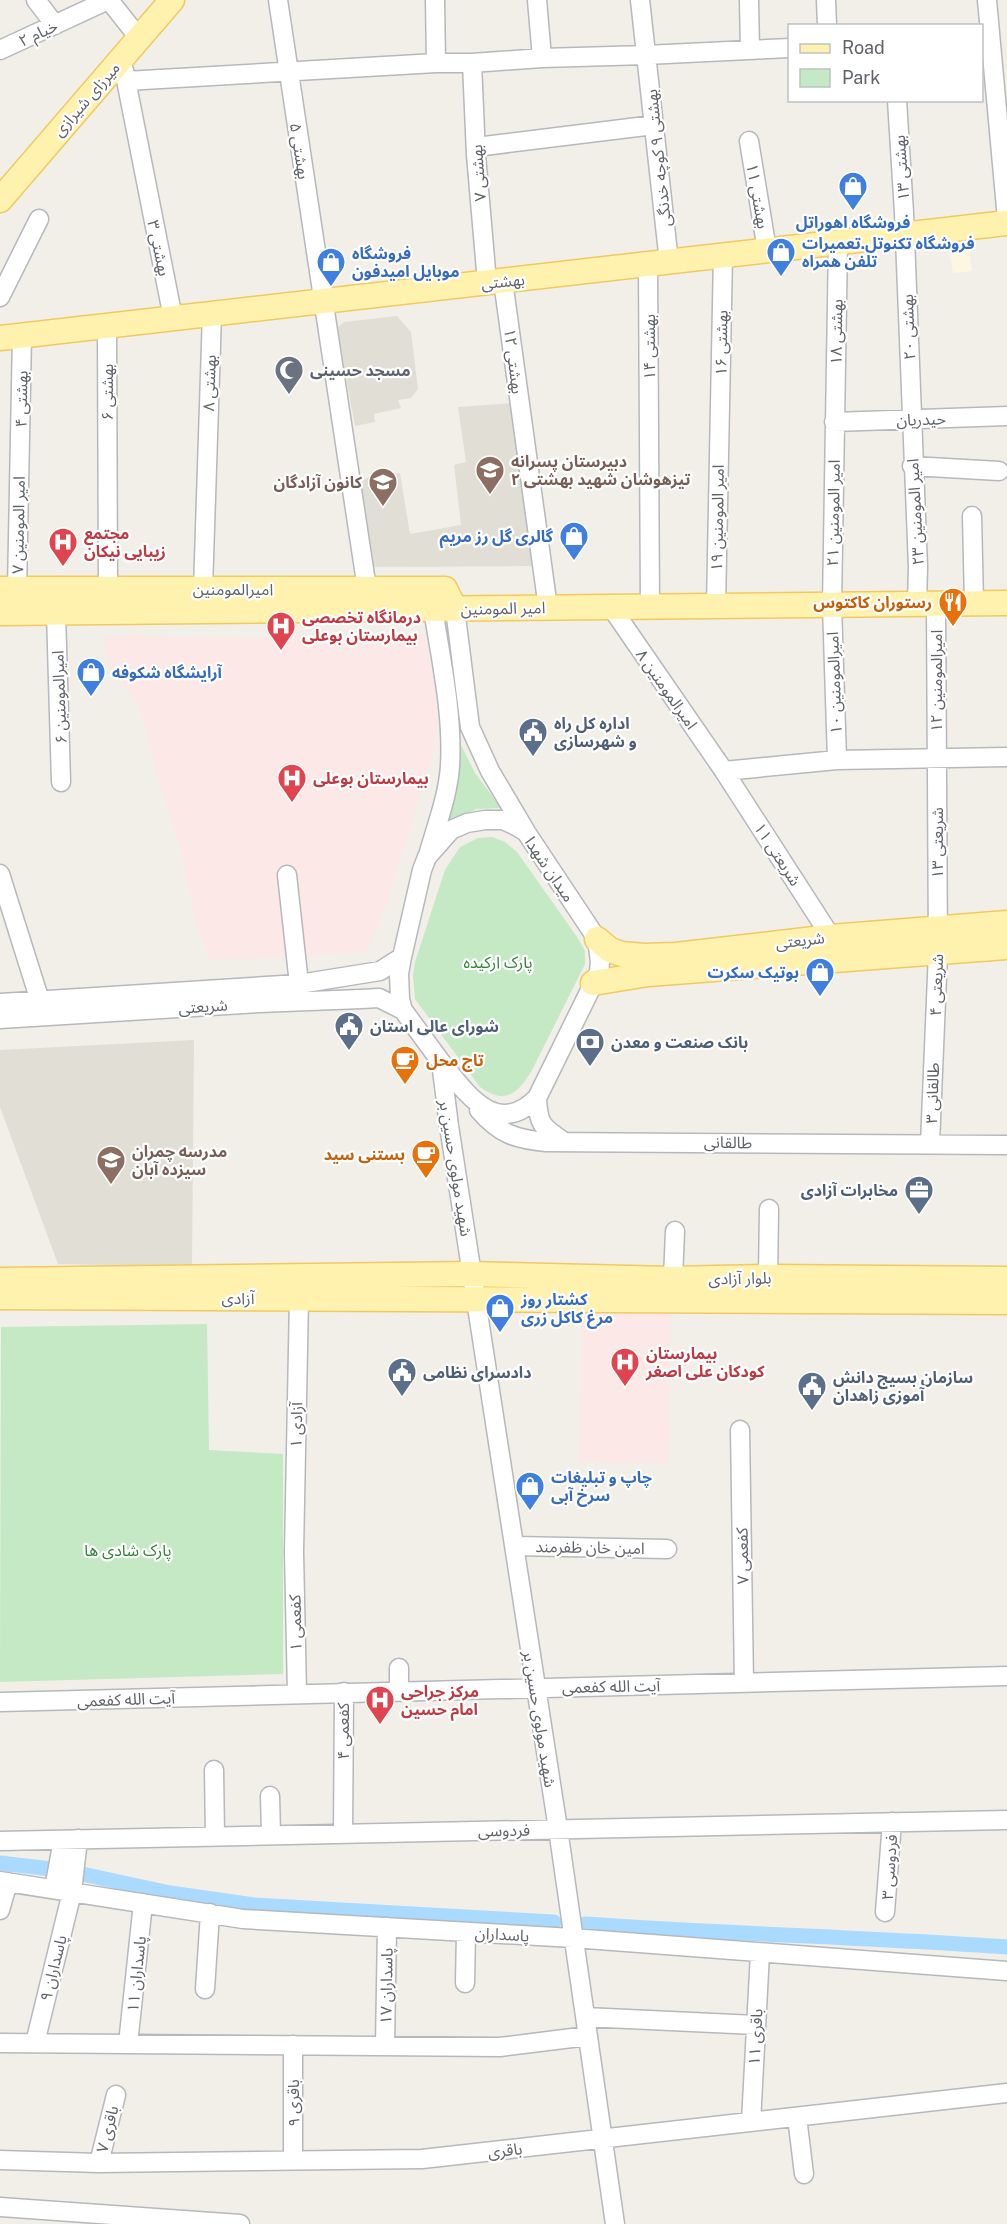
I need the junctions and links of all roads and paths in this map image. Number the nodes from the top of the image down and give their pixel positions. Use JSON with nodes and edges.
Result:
{"nodes":[{"id":1,"x":36,"y":0,"type":"edge"},
{"id":2,"x":108,"y":0,"type":"edge"},
{"id":3,"x":172,"y":0,"type":"edge"},
{"id":4,"x":278,"y":0,"type":"edge"},
{"id":5,"x":435,"y":0,"type":"edge"},
{"id":6,"x":537,"y":0,"type":"edge"},
{"id":7,"x":640,"y":0,"type":"edge"},
{"id":8,"x":749,"y":0,"type":"edge"},
{"id":9,"x":826,"y":0,"type":"edge"},
{"id":10,"x":987,"y":0,"type":"edge"},
{"id":11,"x":827,"y":24,"type":"edge"},
{"id":12,"x":55,"y":25,"type":"junction"},
{"id":13,"x":139,"y":38,"type":"junction"},
{"id":14,"x":993,"y":42,"type":"edge"},
{"id":15,"x":788,"y":48,"type":"edge"},
{"id":16,"x":0,"y":50,"type":"edge"},
{"id":17,"x":750,"y":50,"type":"junction"},
{"id":18,"x":646,"y":55,"type":"junction"},
{"id":19,"x":121,"y":58,"type":"junction"},
{"id":20,"x":542,"y":58,"type":"junction"},
{"id":21,"x":436,"y":63,"type":"junction"},
{"id":22,"x":472,"y":63,"type":"junction"},
{"id":23,"x":287,"y":71,"type":"junction"},
{"id":24,"x":126,"y":81,"type":"junction"},
{"id":25,"x":897,"y":102,"type":"edge"},
{"id":26,"x":654,"y":125,"type":"junction"},
{"id":27,"x":749,"y":141,"type":"dead end"},
{"id":28,"x":476,"y":147,"type":"junction"},
{"id":29,"x":0,"y":200,"type":"edge"},
{"id":30,"x":39,"y":219,"type":"dead end"},
{"id":31,"x":1007,"y":221,"type":"edge"},
{"id":32,"x":905,"y":235,"type":"junction"},
{"id":33,"x":837,"y":242,"type":"junction"},
{"id":34,"x":767,"y":250,"type":"junction"},
{"id":35,"x":723,"y":255,"type":"junction"},
{"id":36,"x":659,"y":263,"type":"junction"},
{"id":37,"x":495,"y":281,"type":"junction"},
{"id":38,"x":0,"y":297,"type":"edge"},
{"id":39,"x":324,"y":301,"type":"junction"},
{"id":40,"x":212,"y":314,"type":"junction"},
{"id":41,"x":173,"y":318,"type":"junction"},
{"id":42,"x":107,"y":326,"type":"junction"},
{"id":43,"x":11,"y":337,"type":"edge"},
{"id":44,"x":1007,"y":416,"type":"edge"},
{"id":45,"x":911,"y":420,"type":"junction"},
{"id":46,"x":834,"y":422,"type":"junction"},
{"id":47,"x":719,"y":430,"type":"joint"},
{"id":48,"x":20,"y":461,"type":"joint"},
{"id":49,"x":912,"y":466,"type":"junction"},
{"id":50,"x":999,"y":471,"type":"dead end"},
{"id":51,"x":972,"y":516,"type":"dead end"},
{"id":52,"x":108,"y":589,"type":"junction"},
{"id":53,"x":203,"y":589,"type":"junction"},
{"id":54,"x":367,"y":589,"type":"junction"},
{"id":55,"x":6,"y":595,"type":"edge"},
{"id":56,"x":974,"y":603,"type":"junction"},
{"id":57,"x":1007,"y":603,"type":"edge"},
{"id":58,"x":926,"y":604,"type":"junction"},
{"id":59,"x":832,"y":605,"type":"junction"},
{"id":60,"x":716,"y":606,"type":"junction"},
{"id":61,"x":610,"y":607,"type":"junction"},
{"id":62,"x":650,"y":607,"type":"junction"},
{"id":63,"x":548,"y":608,"type":"junction"},
{"id":64,"x":444,"y":609,"type":"junction"},
{"id":65,"x":0,"y":613,"type":"edge"},
{"id":66,"x":46,"y":613,"type":"junction"},
{"id":67,"x":1007,"y":757,"type":"edge"},
{"id":68,"x":936,"y":758,"type":"junction"},
{"id":69,"x":837,"y":760,"type":"junction"},
{"id":70,"x":724,"y":771,"type":"junction"},
{"id":71,"x":61,"y":782,"type":"dead end"},
{"id":72,"x":526,"y":832,"type":"junction"},
{"id":73,"x":427,"y":857,"type":"junction"},
{"id":74,"x":0,"y":874,"type":"edge"},
{"id":75,"x":287,"y":875,"type":"dead end"},
{"id":76,"x":1007,"y":923,"type":"edge"},
{"id":77,"x":831,"y":937,"type":"junction"},
{"id":78,"x":597,"y":939,"type":"junction"},
{"id":79,"x":937,"y":940,"type":"junction"},
{"id":80,"x":1007,"y":946,"type":"edge"},
{"id":81,"x":402,"y":957,"type":"junction"},
{"id":82,"x":646,"y":965,"type":"junction"},
{"id":83,"x":593,"y":983,"type":"junction"},
{"id":84,"x":299,"y":984,"type":"junction"},
{"id":85,"x":40,"y":1001,"type":"junction"},
{"id":86,"x":0,"y":1003,"type":"edge"},
{"id":87,"x":403,"y":1010,"type":"junction"},
{"id":88,"x":0,"y":1019,"type":"edge"},
{"id":89,"x":934,"y":1042,"type":"joint"},
{"id":90,"x":441,"y":1062,"type":"junction"},
{"id":91,"x":468,"y":1095,"type":"junction"},
{"id":92,"x":537,"y":1098,"type":"junction"},
{"id":93,"x":563,"y":1141,"type":"junction"},
{"id":94,"x":930,"y":1144,"type":"junction"},
{"id":95,"x":1007,"y":1145,"type":"edge"},
{"id":96,"x":769,"y":1209,"type":"dead end"},
{"id":97,"x":675,"y":1231,"type":"dead end"},
{"id":98,"x":472,"y":1274,"type":"junction"},
{"id":99,"x":768,"y":1277,"type":"junction"},
{"id":100,"x":673,"y":1279,"type":"junction"},
{"id":101,"x":1007,"y":1279,"type":"edge"},
{"id":102,"x":0,"y":1280,"type":"edge"},
{"id":103,"x":0,"y":1297,"type":"edge"},
{"id":104,"x":299,"y":1298,"type":"junction"},
{"id":105,"x":476,"y":1299,"type":"junction"},
{"id":106,"x":1007,"y":1302,"type":"edge"},
{"id":107,"x":740,"y":1430,"type":"dead end"},
{"id":108,"x":514,"y":1546,"type":"junction"},
{"id":109,"x":667,"y":1549,"type":"dead end"},
{"id":110,"x":294,"y":1552,"type":"joint"},
{"id":111,"x":399,"y":1668,"type":"dead end"},
{"id":112,"x":1007,"y":1676,"type":"edge"},
{"id":113,"x":744,"y":1683,"type":"junction"},
{"id":114,"x":535,"y":1687,"type":"junction"},
{"id":115,"x":399,"y":1690,"type":"junction"},
{"id":116,"x":344,"y":1692,"type":"junction"},
{"id":117,"x":297,"y":1694,"type":"junction"},
{"id":118,"x":0,"y":1702,"type":"edge"},
{"id":119,"x":214,"y":1770,"type":"dead end"},
{"id":120,"x":270,"y":1796,"type":"dead end"},
{"id":121,"x":1007,"y":1820,"type":"edge"},
{"id":122,"x":892,"y":1822,"type":"junction"},
{"id":123,"x":558,"y":1829,"type":"junction"},
{"id":124,"x":343,"y":1834,"type":"junction"},
{"id":125,"x":271,"y":1835,"type":"junction"},
{"id":126,"x":215,"y":1836,"type":"junction"},
{"id":127,"x":68,"y":1840,"type":"junction"},
{"id":128,"x":0,"y":1841,"type":"edge"},
{"id":129,"x":4,"y":1881,"type":"edge"},
{"id":130,"x":60,"y":1890,"type":"junction"},
{"id":131,"x":143,"y":1903,"type":"junction"},
{"id":132,"x":0,"y":1910,"type":"edge"},
{"id":133,"x":885,"y":1912,"type":"dead end"},
{"id":134,"x":210,"y":1913,"type":"junction"},
{"id":135,"x":387,"y":1927,"type":"junction"},
{"id":136,"x":466,"y":1932,"type":"junction"},
{"id":137,"x":573,"y":1938,"type":"junction"},
{"id":138,"x":760,"y":1953,"type":"junction"},
{"id":139,"x":1007,"y":1971,"type":"edge"},
{"id":140,"x":465,"y":1983,"type":"dead end"},
{"id":141,"x":205,"y":1989,"type":"dead end"},
{"id":142,"x":585,"y":2017,"type":"junction"},
{"id":143,"x":756,"y":2025,"type":"junction"},
{"id":144,"x":588,"y":2036,"type":"junction"},
{"id":145,"x":0,"y":2043,"type":"edge"},
{"id":146,"x":35,"y":2043,"type":"junction"},
{"id":147,"x":128,"y":2044,"type":"junction"},
{"id":148,"x":292,"y":2045,"type":"junction"},
{"id":149,"x":385,"y":2046,"type":"junction"},
{"id":150,"x":1007,"y":2093,"type":"edge"},
{"id":151,"x":116,"y":2095,"type":"dead end"},
{"id":152,"x":797,"y":2117,"type":"junction"},
{"id":153,"x":751,"y":2122,"type":"junction"},
{"id":154,"x":603,"y":2139,"type":"junction"},
{"id":155,"x":0,"y":2160,"type":"edge"},
{"id":156,"x":292,"y":2160,"type":"junction"},
{"id":157,"x":99,"y":2163,"type":"junction"},
{"id":158,"x":804,"y":2174,"type":"dead end"},
{"id":159,"x":0,"y":2207,"type":"edge"},
{"id":160,"x":240,"y":2224,"type":"edge"},
{"id":161,"x":615,"y":2224,"type":"edge"}],
"edges":[{"from":1,"to":12,"type":"street"},
{"from":2,"to":12,"type":"street","name":"خیام ۲"},
{"from":2,"to":13,"type":"street"},
{"from":3,"to":13,"type":"main road","name":"میرزای شیرازی"},
{"from":4,"to":23,"type":"street","name":"بهشتی ۵"},
{"from":5,"to":21,"type":"street"},
{"from":6,"to":20,"type":"street"},
{"from":7,"to":18,"type":"street","name":"بهشتی ۹ کوچه خدنگی"},
{"from":8,"to":17,"type":"street"},
{"from":9,"to":11,"type":"street"},
{"from":10,"to":14,"type":"street"},
{"from":12,"to":16,"type":"street","name":"خیام ۲"},
{"from":13,"to":19,"type":"main road","name":"میرزای شیرازی"},
{"from":14,"to":31,"type":"street"},
{"from":15,"to":17,"type":"street"},
{"from":17,"to":18,"type":"street"},
{"from":18,"to":20,"type":"street"},
{"from":18,"to":26,"type":"street","name":"بهشتی ۹ کوچه خدنگی"},
{"from":19,"to":24,"type":"street","name":"بهشتی ۳"},
{"from":19,"to":29,"type":"main road","name":"میرزای شیرازی"},
{"from":20,"to":22,"type":"street"},
{"from":21,"to":22,"type":"street"},
{"from":21,"to":23,"type":"street"},
{"from":22,"to":28,"type":"street","name":"بهشتی ۷"},
{"from":23,"to":24,"type":"street"},
{"from":23,"to":39,"type":"street","name":"بهشتی ۵"},
{"from":24,"to":41,"type":"street","name":"بهشتی ۳"},
{"from":25,"to":32,"type":"street","name":"بهشتی ۱۳"},
{"from":26,"to":28,"type":"street"},
{"from":26,"to":36,"type":"street","name":"بهشتی ۹ کوچه خدنگی"},
{"from":27,"to":34,"type":"street","name":"بهشتی ۱۱"},
{"from":28,"to":37,"type":"street","name":"بهشتی ۷"},
{"from":30,"to":38,"type":"street"},
{"from":31,"to":32,"type":"main road","name":"بهشتی"},
{"from":32,"to":33,"type":"main road","name":"بهشتی"},
{"from":32,"to":45,"type":"street","name":"بهشتی ۲۰"},
{"from":33,"to":34,"type":"main road","name":"بهشتی"},
{"from":33,"to":46,"type":"street","name":"بهشتی ۱۸"},
{"from":34,"to":35,"type":"main road","name":"بهشتی"},
{"from":35,"to":36,"type":"main road","name":"بهشتی"},
{"from":35,"to":47,"type":"street","name":"بهشتی ۱۶"},
{"from":36,"to":37,"type":"main road","name":"بهشتی"},
{"from":36,"to":62,"type":"street","name":"بهشتی ۱۴"},
{"from":37,"to":39,"type":"main road","name":"بهشتی"},
{"from":37,"to":63,"type":"street","name":"بهشتی ۱۲"},
{"from":39,"to":40,"type":"main road","name":"بهشتی"},
{"from":39,"to":54,"type":"street","name":"بهشتی ۵"},
{"from":40,"to":41,"type":"main road","name":"بهشتی"},
{"from":40,"to":53,"type":"street","name":"بهشتی ۸"},
{"from":41,"to":42,"type":"main road","name":"بهشتی"},
{"from":42,"to":43,"type":"main road","name":"بهشتی"},
{"from":42,"to":52,"type":"street","name":"بهشتی ۶"},
{"from":43,"to":48,"type":"street","name":"بهشتی ۴"},
{"from":44,"to":45,"type":"street","name":"حیدریان"},
{"from":45,"to":46,"type":"street","name":"حیدریان"},
{"from":45,"to":49,"type":"street","name":"امیر المومنین ۲۳"},
{"from":46,"to":59,"type":"street","name":"امیر المومنین ۲۱"},
{"from":47,"to":60,"type":"street","name":"امیر المومنین ۱۹"},
{"from":48,"to":55,"type":"street","name":"امیر المومنین ۷"},
{"from":49,"to":50,"type":"street"},
{"from":49,"to":58,"type":"street","name":"امیر المومنین ۲۳"},
{"from":51,"to":56,"type":"street"},
{"from":52,"to":53,"type":"main road","name":"امیرالمومنین"},
{"from":52,"to":55,"type":"main road","name":"امیرالمومنین"},
{"from":53,"to":54,"type":"main road","name":"امیرالمومنین"},
{"from":54,"to":64,"type":"main road","name":"امیرالمومنین"},
{"from":55,"to":66,"type":"main road"},
{"from":56,"to":57,"type":"main road","name":"امیر المومنین"},
{"from":56,"to":58,"type":"main road","name":"امیر المومنین"},
{"from":58,"to":59,"type":"main road","name":"امیر المومنین"},
{"from":58,"to":68,"type":"street","name":"امیرالمومنین ۱۲"},
{"from":59,"to":60,"type":"main road","name":"امیر المومنین"},
{"from":59,"to":69,"type":"street","name":"امیرالمومنین ۱۰"},
{"from":60,"to":62,"type":"main road","name":"امیر المومنین"},
{"from":61,"to":62,"type":"main road","name":"امیر المومنین"},
{"from":61,"to":63,"type":"main road","name":"امیر المومنین"},
{"from":61,"to":70,"type":"street","name":"امیرالمومنین ۸"},
{"from":63,"to":64,"type":"main road","name":"امیر المومنین"},
{"from":64,"to":66,"type":"main road","name":"امیر المومنین"},
{"from":64,"to":72,"type":"street"},
{"from":64,"to":73,"type":"street"},
{"from":65,"to":66,"type":"main road","name":"امیر المومنین"},
{"from":66,"to":71,"type":"street","name":"امیرالمومنین ۶"},
{"from":67,"to":68,"type":"street"},
{"from":68,"to":69,"type":"street"},
{"from":68,"to":79,"type":"street","name":"شریعتی ۱۳"},
{"from":69,"to":70,"type":"street"},
{"from":70,"to":77,"type":"street","name":"شریعتی ۱۱"},
{"from":72,"to":73,"type":"street","name":"میدان شهدا"},
{"from":72,"to":78,"type":"street","name":"میدان شهدا"},
{"from":73,"to":81,"type":"street","name":"میدان شهدا"},
{"from":74,"to":85,"type":"street"},
{"from":75,"to":84,"type":"street"},
{"from":76,"to":79,"type":"main road","name":"شریعتی"},
{"from":77,"to":79,"type":"main road","name":"شریعتی"},
{"from":77,"to":82,"type":"main road","name":"شریعتی"},
{"from":78,"to":82,"type":"main road","name":"شریعتی"},
{"from":78,"to":83,"type":"street","name":"میدان شهدا"},
{"from":79,"to":80,"type":"main road","name":"شریعتی"},
{"from":79,"to":82,"type":"main road","name":"شریعتی"},
{"from":79,"to":89,"type":"street","name":"شریعتی ۴"},
{"from":81,"to":84,"type":"street"},
{"from":81,"to":87,"type":"street","name":"میدان شهدا"},
{"from":82,"to":83,"type":"main road","name":"شریعتی"},
{"from":83,"to":92,"type":"street","name":"میدان شهدا"},
{"from":84,"to":85,"type":"street"},
{"from":85,"to":86,"type":"street"},
{"from":87,"to":88,"type":"street","name":"شریعتی"},
{"from":87,"to":90,"type":"street","name":"میدان شهدا"},
{"from":89,"to":94,"type":"street","name":"طالقانی ۳"},
{"from":90,"to":91,"type":"street","name":"میدان شهدا"},
{"from":90,"to":98,"type":"street","name":"شهید مولوی حسین بر"},
{"from":91,"to":92,"type":"street","name":"میدان شهدا"},
{"from":91,"to":93,"type":"street","name":"طالقانی"},
{"from":92,"to":93,"type":"street"},
{"from":93,"to":94,"type":"street","name":"طالقانی"},
{"from":94,"to":95,"type":"street","name":"طالقانی"},
{"from":96,"to":99,"type":"street"},
{"from":97,"to":100,"type":"street"},
{"from":98,"to":100,"type":"main road","name":"بلوار آزادی"},
{"from":98,"to":102,"type":"main road","name":"آزادی"},
{"from":98,"to":105,"type":"street","name":"شهید مولوی حسین بر"},
{"from":99,"to":100,"type":"main road","name":"بلوار آزادی"},
{"from":99,"to":101,"type":"main road","name":"بلوار آزادی"},
{"from":103,"to":104,"type":"main road","name":"آزادی"},
{"from":104,"to":105,"type":"main road","name":"آزادی"},
{"from":104,"to":110,"type":"street","name":"آزادی ۱"},
{"from":105,"to":106,"type":"main road","name":"بلوار آزادی"},
{"from":105,"to":108,"type":"street","name":"شهید مولوی حسین بر"},
{"from":107,"to":113,"type":"street","name":"کفعمی ۷"},
{"from":108,"to":109,"type":"street","name":"امین خان ظفرمند"},
{"from":108,"to":114,"type":"street","name":"شهید مولوی حسین بر"},
{"from":110,"to":117,"type":"street","name":"کفعمی ۱"},
{"from":111,"to":115,"type":"street"},
{"from":112,"to":113,"type":"street","name":"آیت الله کفعمی"},
{"from":113,"to":114,"type":"street","name":"آیت الله کفعمی"},
{"from":114,"to":115,"type":"street","name":"آیت الله کفعمی"},
{"from":114,"to":123,"type":"street","name":"شهید مولوی حسین بر"},
{"from":115,"to":116,"type":"street","name":"آیت الله کفعمی"},
{"from":116,"to":117,"type":"street","name":"آیت الله کفعمی"},
{"from":116,"to":124,"type":"street","name":"کفعمی ۴"},
{"from":117,"to":118,"type":"street","name":"آیت الله کفعمی"},
{"from":119,"to":126,"type":"street"},
{"from":120,"to":125,"type":"street"},
{"from":121,"to":122,"type":"street","name":"فردوسی"},
{"from":122,"to":123,"type":"street","name":"فردوسی"},
{"from":122,"to":133,"type":"street","name":"فردوسی ۳"},
{"from":123,"to":124,"type":"street","name":"فردوسی"},
{"from":123,"to":137,"type":"street","name":"شهید مولوی حسین بر"},
{"from":124,"to":125,"type":"street","name":"فردوسی"},
{"from":125,"to":126,"type":"street","name":"فردوسی"},
{"from":126,"to":127,"type":"street","name":"فردوسی"},
{"from":127,"to":128,"type":"street","name":"فردوسی"},
{"from":127,"to":130,"type":"street","name":"پاسداران ۹"},
{"from":129,"to":130,"type":"street","name":"پاسداران"},
{"from":129,"to":132,"type":"street"},
{"from":130,"to":131,"type":"street","name":"پاسداران"},
{"from":130,"to":146,"type":"street","name":"پاسداران ۹"},
{"from":131,"to":134,"type":"street","name":"پاسداران"},
{"from":131,"to":147,"type":"street","name":"پاسداران ۱۱"},
{"from":134,"to":135,"type":"street","name":"پاسداران"},
{"from":134,"to":141,"type":"street"},
{"from":135,"to":136,"type":"street","name":"پاسداران"},
{"from":135,"to":149,"type":"street","name":"پاسداران ۱۷"},
{"from":136,"to":137,"type":"street","name":"پاسداران"},
{"from":136,"to":140,"type":"street"},
{"from":137,"to":138,"type":"street","name":"پاسداران"},
{"from":137,"to":142,"type":"street","name":"شهید مولوی حسین بر"},
{"from":138,"to":139,"type":"street","name":"پاسداران"},
{"from":138,"to":143,"type":"street","name":"باقری ۱۱"},
{"from":142,"to":143,"type":"street"},
{"from":142,"to":144,"type":"street","name":"شهید مولوی حسین بر"},
{"from":143,"to":153,"type":"street","name":"باقری ۱۱"},
{"from":144,"to":149,"type":"street"},
{"from":144,"to":154,"type":"street","name":"شهید مولوی حسین بر"},
{"from":145,"to":146,"type":"street"},
{"from":146,"to":147,"type":"street"},
{"from":147,"to":148,"type":"street"},
{"from":148,"to":149,"type":"street"},
{"from":148,"to":156,"type":"street","name":"باقری ۹"},
{"from":150,"to":152,"type":"street","name":"باقری"},
{"from":151,"to":157,"type":"street","name":"باقری ۷"},
{"from":152,"to":153,"type":"street","name":"باقری"},
{"from":152,"to":158,"type":"street"},
{"from":153,"to":154,"type":"street","name":"باقری"},
{"from":154,"to":156,"type":"street","name":"باقری"},
{"from":154,"to":161,"type":"street","name":"شهید مولوی حسین بر"},
{"from":155,"to":157,"type":"street","name":"باقری"},
{"from":156,"to":157,"type":"street","name":"باقری"},
{"from":159,"to":160,"type":"street"}]}
